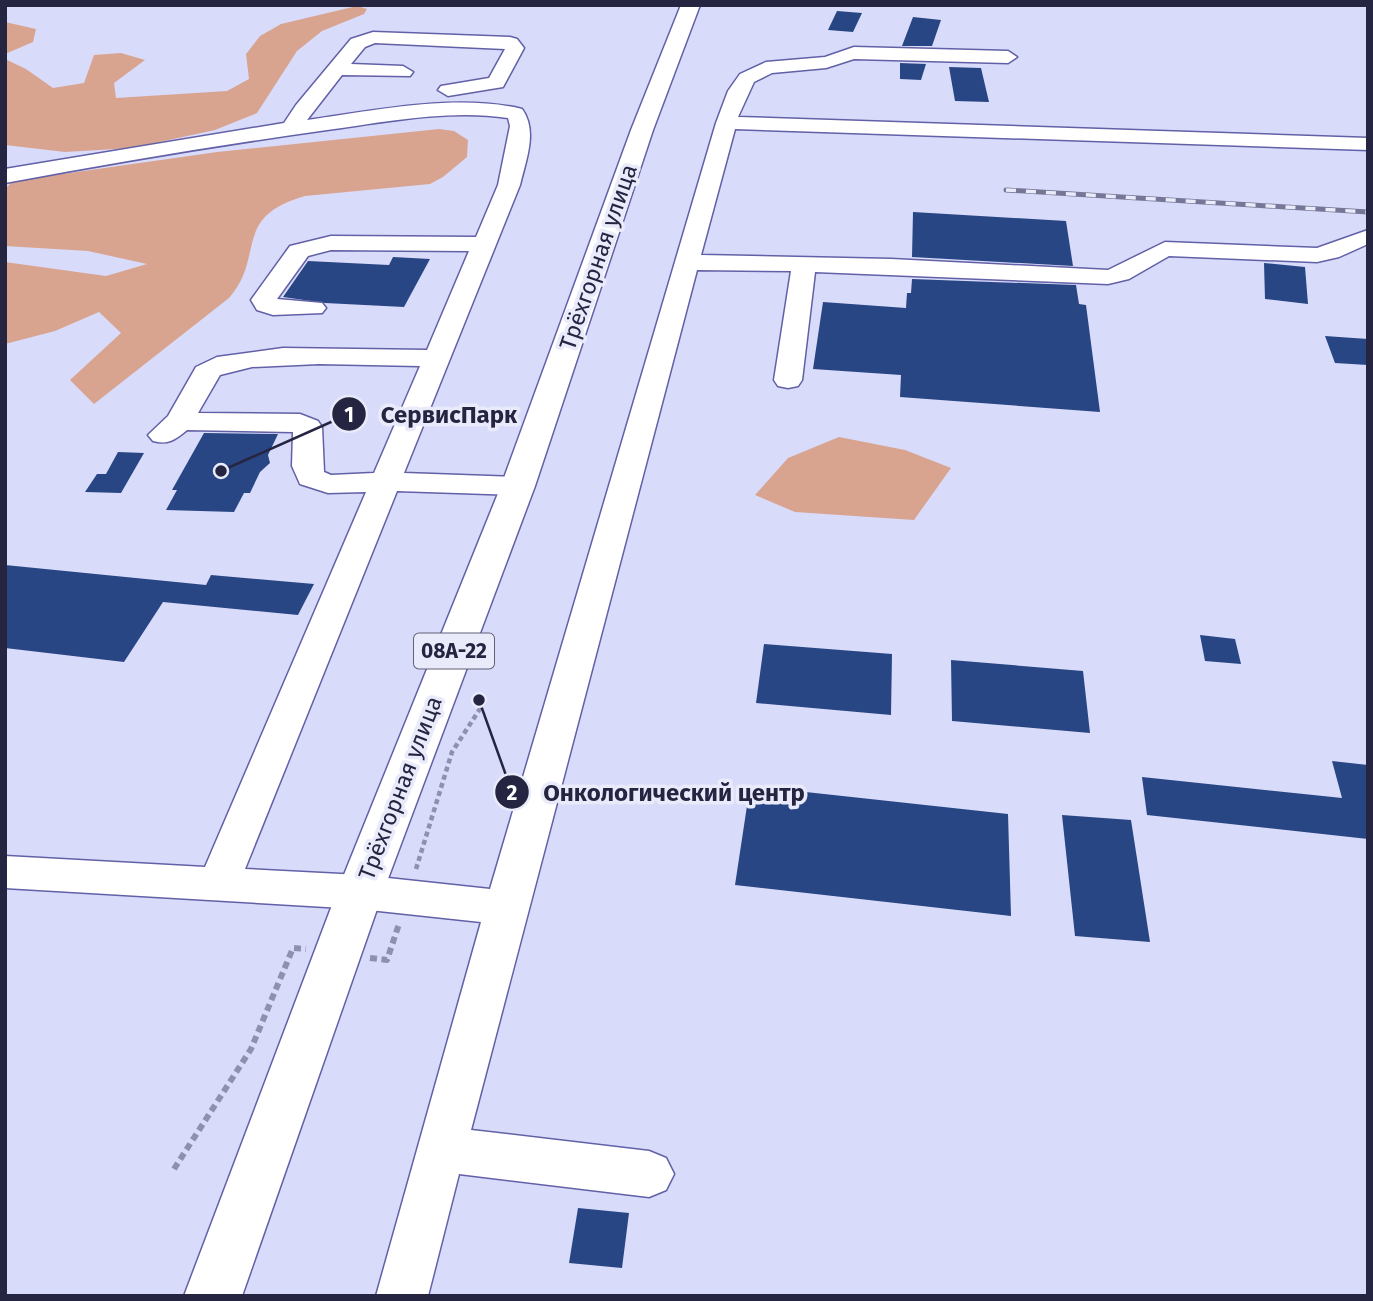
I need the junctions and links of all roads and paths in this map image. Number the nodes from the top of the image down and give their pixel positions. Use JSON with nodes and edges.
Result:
{"nodes":[{"id":1,"x":691,"y":5,"type":"edge"},
{"id":2,"x":1008,"y":57,"type":"dead end"},
{"id":3,"x":335,"y":69,"type":"junction"},
{"id":4,"x":403,"y":72,"type":"dead end"},
{"id":5,"x":297,"y":119,"type":"junction"},
{"id":6,"x":726,"y":123,"type":"junction"},
{"id":7,"x":1368,"y":144,"type":"edge"},
{"id":8,"x":5,"y":158,"type":"edge"},
{"id":9,"x":66,"y":164,"type":"junction"},
{"id":10,"x":5,"y":176,"type":"edge"},
{"id":11,"x":1368,"y":237,"type":"edge"},
{"id":12,"x":483,"y":244,"type":"junction"},
{"id":13,"x":686,"y":262,"type":"junction"},
{"id":14,"x":804,"y":265,"type":"junction"},
{"id":15,"x":313,"y":308,"type":"dead end"},
{"id":16,"x":437,"y":358,"type":"junction"},
{"id":17,"x":788,"y":380,"type":"dead end"},
{"id":18,"x":387,"y":482,"type":"junction"},
{"id":19,"x":518,"y":486,"type":"junction"},
{"id":20,"x":5,"y":872,"type":"edge"},
{"id":21,"x":218,"y":884,"type":"junction"},
{"id":22,"x":360,"y":892,"type":"junction"},
{"id":23,"x":506,"y":908,"type":"junction"},
{"id":24,"x":443,"y":1149,"type":"junction"},
{"id":25,"x":649,"y":1174,"type":"dead end"},
{"id":26,"x":213,"y":1296,"type":"edge"},
{"id":27,"x":402,"y":1296,"type":"edge"}],
"edges":[{"from":1,"to":19,"type":"highway","name":"Трёхгорная улица","number":"08А-22"},
{"from":2,"to":6,"type":"lane"},
{"from":3,"to":4,"type":"lane"},
{"from":3,"to":5,"type":"lane"},
{"from":3,"to":5,"type":"lane"},
{"from":5,"to":9,"type":"lane"},
{"from":5,"to":12,"type":"lane"},
{"from":6,"to":7,"type":"lane"},
{"from":6,"to":13,"type":"lane"},
{"from":8,"to":9,"type":"lane"},
{"from":9,"to":10,"type":"lane"},
{"from":11,"to":14,"type":"lane"},
{"from":12,"to":15,"type":"lane"},
{"from":12,"to":16,"type":"lane"},
{"from":13,"to":14,"type":"lane"},
{"from":13,"to":23,"type":"lane"},
{"from":14,"to":17,"type":"lane"},
{"from":16,"to":18,"type":"lane"},
{"from":16,"to":18,"type":"lane"},
{"from":18,"to":19,"type":"lane"},
{"from":18,"to":21,"type":"lane"},
{"from":19,"to":22,"type":"highway","name":"Трёхгорная улица","number":"08А-22"},
{"from":20,"to":21,"type":"lane"},
{"from":21,"to":22,"type":"lane"},
{"from":22,"to":23,"type":"lane"},
{"from":22,"to":26,"type":"highway","name":"Трёхгорная улица","number":"08А-22"},
{"from":23,"to":24,"type":"lane"},
{"from":24,"to":25,"type":"lane"},
{"from":24,"to":27,"type":"lane"}]}
